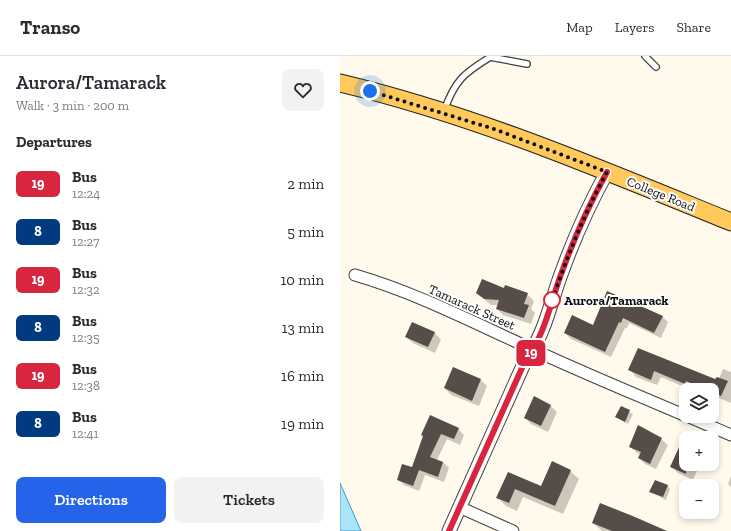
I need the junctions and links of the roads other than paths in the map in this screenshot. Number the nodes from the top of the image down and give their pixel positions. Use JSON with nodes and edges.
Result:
{"nodes":[{"id":1,"x":491,"y":56,"type":"edge"},
{"id":2,"x":646,"y":56,"type":"edge"},
{"id":3,"x":527,"y":64,"type":"dead end"},
{"id":4,"x":656,"y":67,"type":"dead end"},
{"id":5,"x":340,"y":83,"type":"edge"},
{"id":6,"x":444,"y":114,"type":"junction"},
{"id":7,"x":607,"y":172,"type":"junction"},
{"id":8,"x":731,"y":222,"type":"edge"},
{"id":9,"x":355,"y":275,"type":"dead end"},
{"id":10,"x":534,"y":350,"type":"junction"},
{"id":11,"x":679,"y":413,"type":"edge"},
{"id":12,"x":703,"y":423,"type":"edge"},
{"id":13,"x":731,"y":435,"type":"edge"},
{"id":14,"x":459,"y":508,"type":"junction"},
{"id":15,"x":449,"y":531,"type":"edge"},
{"id":16,"x":512,"y":531,"type":"edge"}],
"edges":[{"from":1,"to":3,"type":"lane"},
{"from":1,"to":6,"type":"lane"},
{"from":2,"to":4,"type":"lane"},
{"from":5,"to":6,"type":"main road","name":"College Road"},
{"from":6,"to":7,"type":"main road","name":"College Road"},
{"from":7,"to":8,"type":"main road","name":"College Road"},
{"from":7,"to":10,"type":"street"},
{"from":9,"to":10,"type":"street","name":"Tamarack Street"},
{"from":10,"to":11,"type":"street","name":"Tamarack Street"},
{"from":10,"to":14,"type":"street"},
{"from":12,"to":13,"type":"street","name":"Tamarack Street"},
{"from":14,"to":15,"type":"street"},
{"from":14,"to":16,"type":"street"}]}
